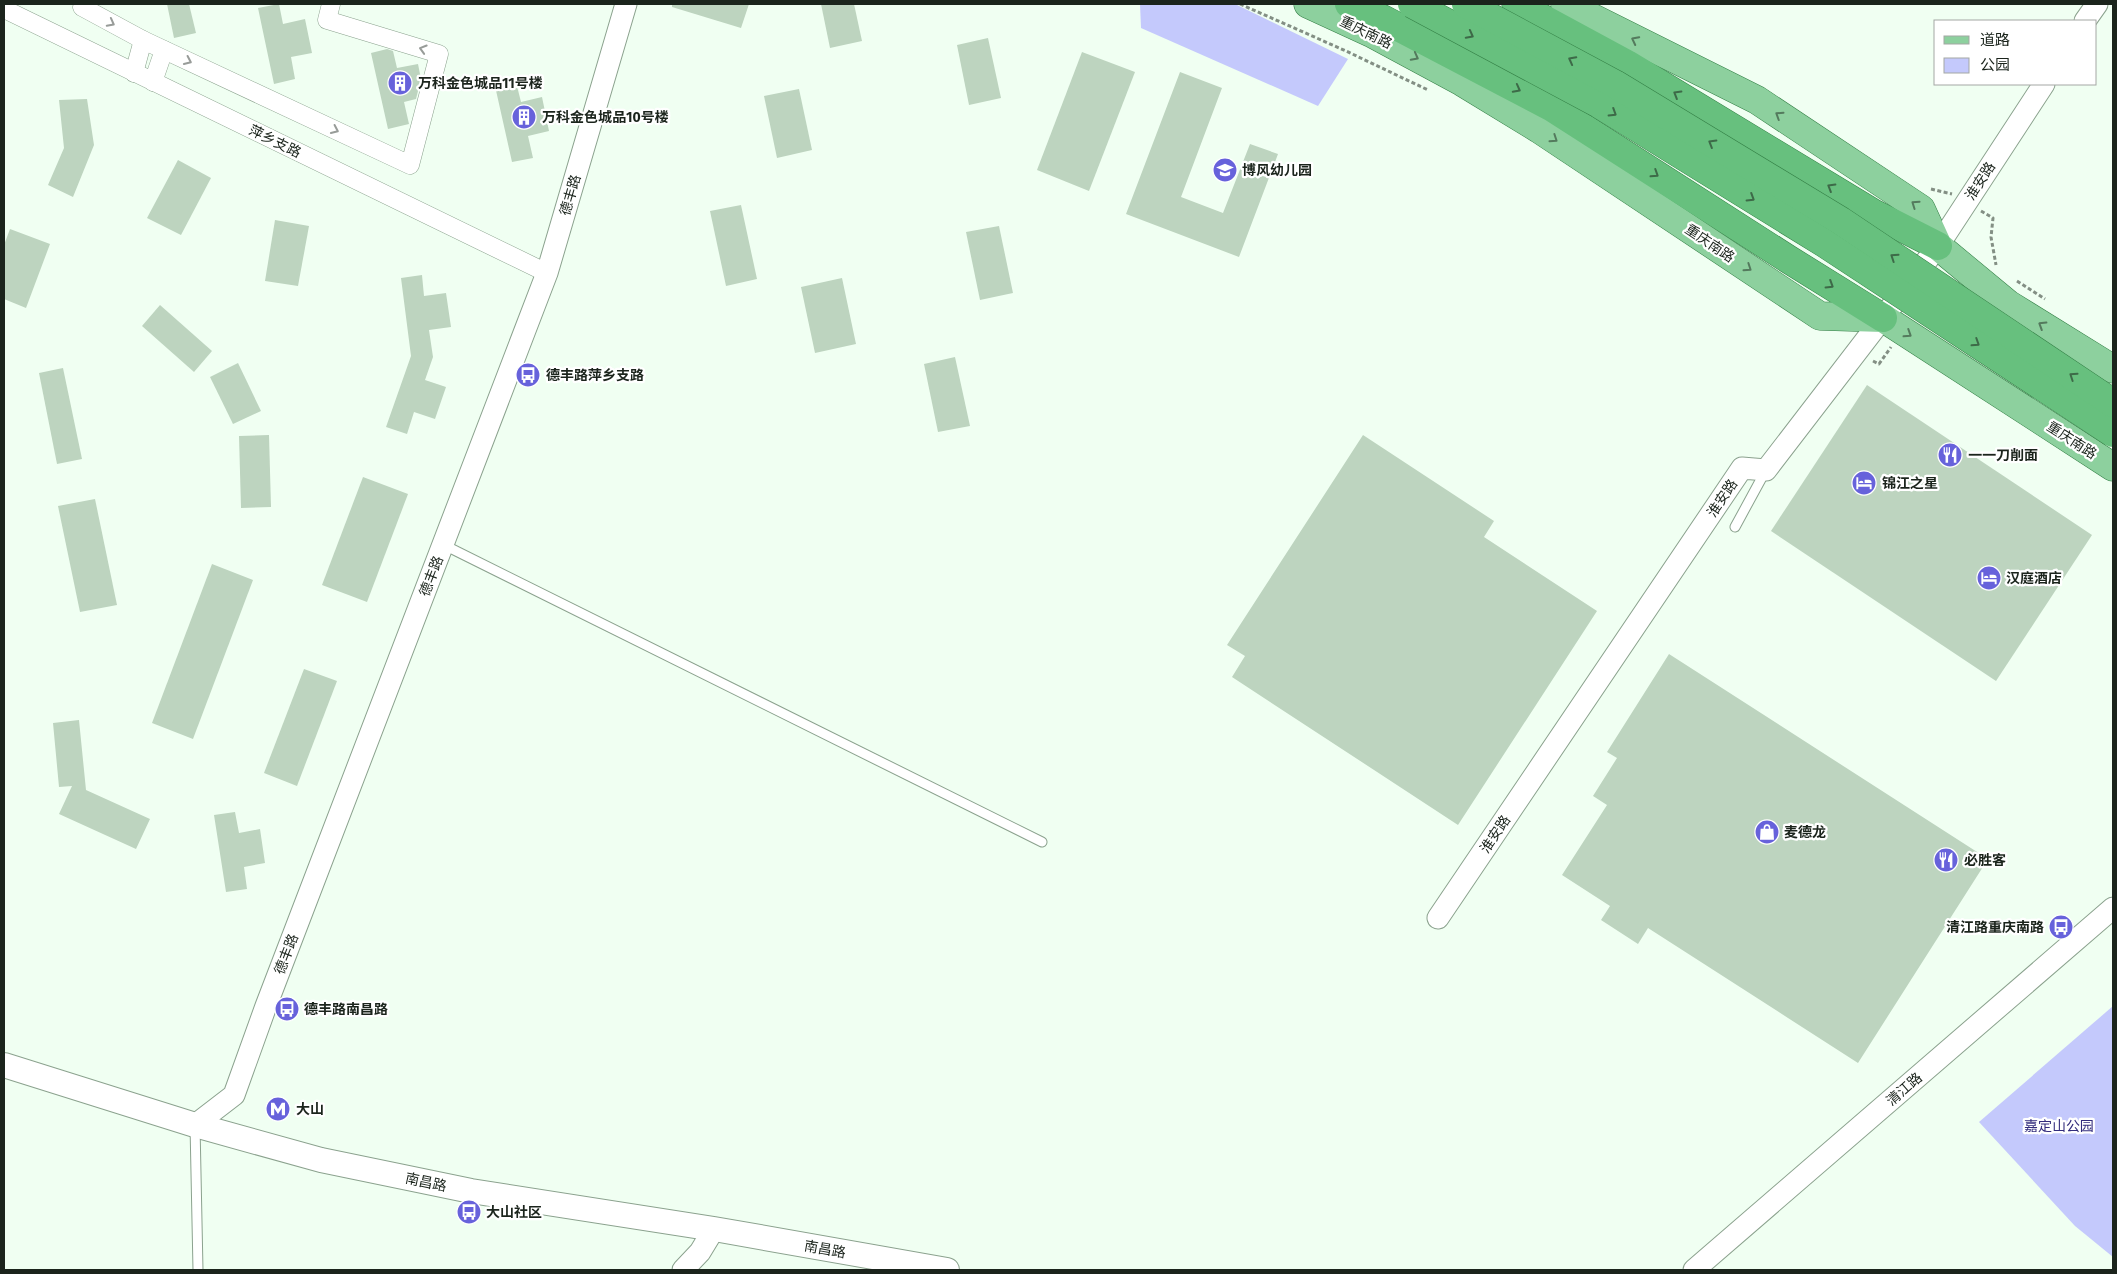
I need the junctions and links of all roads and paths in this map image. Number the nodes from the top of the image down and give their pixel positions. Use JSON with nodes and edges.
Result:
{"nodes":[{"id":1,"x":84,"y":4,"type":"edge"},
{"id":2,"x":331,"y":4,"type":"edge"},
{"id":3,"x":626,"y":4,"type":"edge"},
{"id":4,"x":1308,"y":4,"type":"edge"},
{"id":5,"x":1349,"y":4,"type":"edge"},
{"id":6,"x":1412,"y":4,"type":"edge"},
{"id":7,"x":1466,"y":4,"type":"edge"},
{"id":8,"x":1516,"y":4,"type":"edge"},
{"id":9,"x":1565,"y":4,"type":"edge"},
{"id":10,"x":2097,"y":4,"type":"edge"},
{"id":11,"x":4,"y":9,"type":"edge"},
{"id":12,"x":2086,"y":20,"type":"edge"},
{"id":13,"x":143,"y":40,"type":"junction"},
{"id":14,"x":164,"y":50,"type":"junction"},
{"id":15,"x":134,"y":73,"type":"junction"},
{"id":16,"x":153,"y":82,"type":"junction"},
{"id":17,"x":2043,"y":85,"type":"edge"},
{"id":18,"x":1938,"y":246,"type":"junction"},
{"id":19,"x":547,"y":273,"type":"junction"},
{"id":20,"x":1883,"y":318,"type":"junction"},
{"id":21,"x":2113,"y":369,"type":"edge"},
{"id":22,"x":2113,"y":403,"type":"edge"},
{"id":23,"x":2113,"y":434,"type":"edge"},
{"id":24,"x":2113,"y":467,"type":"edge"},
{"id":25,"x":1766,"y":470,"type":"junction"},
{"id":26,"x":1735,"y":526,"type":"dead end"},
{"id":27,"x":443,"y":544,"type":"junction"},
{"id":28,"x":1042,"y":842,"type":"dead end"},
{"id":29,"x":2113,"y":908,"type":"edge"},
{"id":30,"x":1438,"y":918,"type":"dead end"},
{"id":31,"x":4,"y":1065,"type":"edge"},
{"id":32,"x":195,"y":1125,"type":"junction"},
{"id":33,"x":714,"y":1229,"type":"junction"},
{"id":34,"x":198,"y":1270,"type":"edge"},
{"id":35,"x":683,"y":1270,"type":"edge"},
{"id":36,"x":947,"y":1270,"type":"edge"},
{"id":37,"x":1694,"y":1270,"type":"edge"}],
"edges":[{"from":1,"to":13,"type":"street","one_way":true},
{"from":14,"to":2,"type":"street","one_way":true},
{"from":3,"to":19,"type":"street","name":"德丰路"},
{"from":4,"to":20,"type":"main road","name":"重庆南路","one_way":true},
{"from":5,"to":20,"type":"highway","one_way":true},
{"from":6,"to":23,"type":"highway","one_way":true,"bridge":true},
{"from":22,"to":7,"type":"highway","one_way":true,"bridge":true},
{"from":18,"to":8,"type":"highway","one_way":true},
{"from":18,"to":9,"type":"main road","one_way":true},
{"from":10,"to":12,"type":"street"},
{"from":11,"to":15,"type":"street","name":"萍乡支路"},
{"from":13,"to":14,"type":"street"},
{"from":13,"to":15,"type":"street"},
{"from":14,"to":16,"type":"street"},
{"from":15,"to":16,"type":"street","name":"萍乡支路"},
{"from":16,"to":19,"type":"street","name":"萍乡支路"},
{"from":17,"to":18,"type":"street","name":"淮安路"},
{"from":18,"to":20,"type":"street","name":"淮安路"},
{"from":21,"to":18,"type":"main road","one_way":true},
{"from":19,"to":27,"type":"street","name":"德丰路"},
{"from":20,"to":24,"type":"main road","name":"重庆南路","one_way":true},
{"from":20,"to":25,"type":"street","name":"淮安路"},
{"from":25,"to":26,"type":"lane"},
{"from":25,"to":30,"type":"street","name":"淮安路"},
{"from":27,"to":28,"type":"lane"},
{"from":27,"to":32,"type":"street","name":"德丰路"},
{"from":29,"to":37,"type":"street","name":"清江路"},
{"from":31,"to":32,"type":"main road","name":"南昌路"},
{"from":32,"to":33,"type":"main road","name":"南昌路"},
{"from":32,"to":34,"type":"lane"},
{"from":33,"to":35,"type":"street"},
{"from":33,"to":36,"type":"main road","name":"南昌路"}]}
